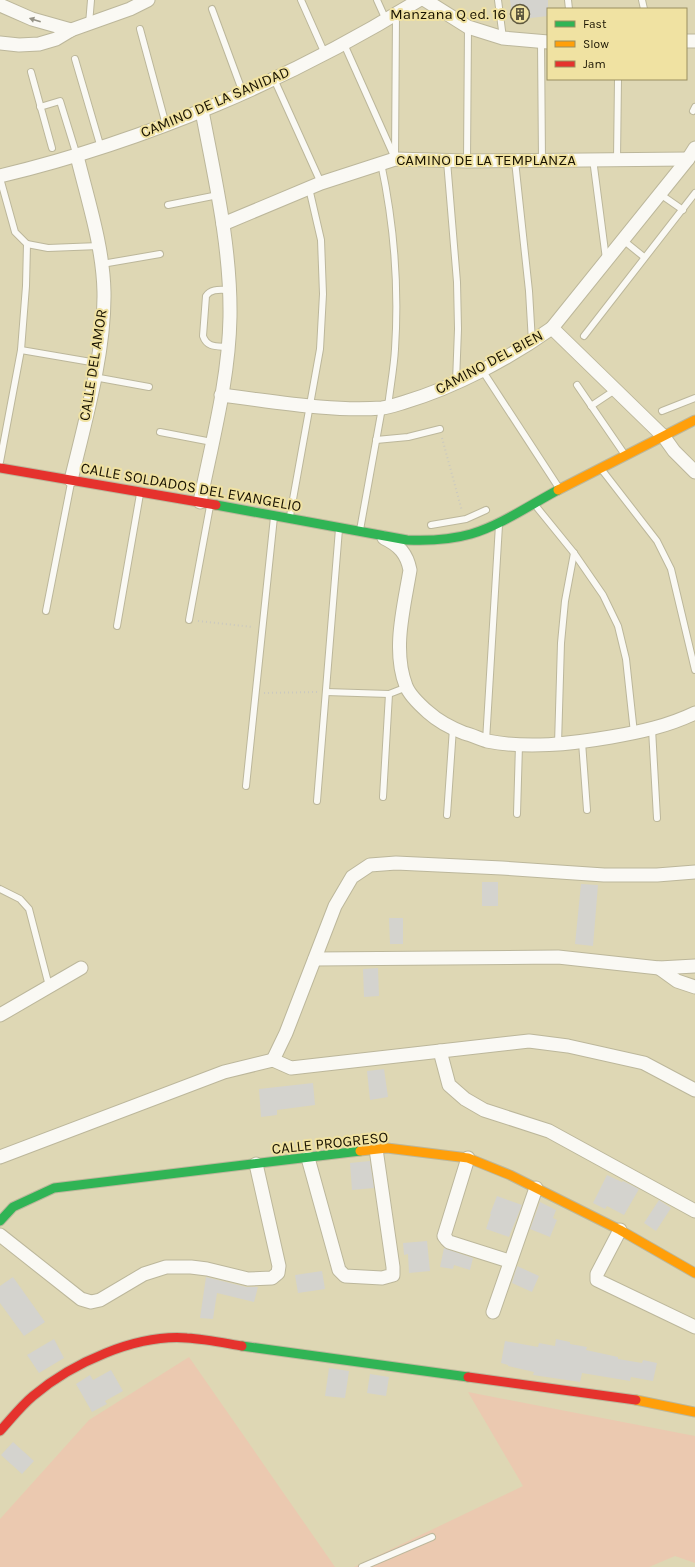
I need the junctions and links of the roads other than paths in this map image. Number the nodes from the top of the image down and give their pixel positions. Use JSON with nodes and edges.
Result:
{"nodes":[{"id":1,"x":91,"y":0,"type":"edge"},
{"id":2,"x":148,"y":0,"type":"edge"},
{"id":3,"x":301,"y":0,"type":"edge"},
{"id":4,"x":377,"y":0,"type":"edge"},
{"id":5,"x":419,"y":0,"type":"edge"},
{"id":6,"x":425,"y":0,"type":"edge"},
{"id":7,"x":498,"y":0,"type":"edge"},
{"id":8,"x":0,"y":5,"type":"edge"},
{"id":9,"x":212,"y":9,"type":"dead end"},
{"id":10,"x":391,"y":17,"type":"junction"},
{"id":11,"x":89,"y":24,"type":"junction"},
{"id":12,"x":468,"y":26,"type":"junction"},
{"id":13,"x":140,"y":29,"type":"dead end"},
{"id":14,"x":71,"y":30,"type":"junction"},
{"id":15,"x":503,"y":38,"type":"junction"},
{"id":16,"x":545,"y":42,"type":"edge"},
{"id":17,"x":0,"y":43,"type":"edge"},
{"id":18,"x":344,"y":44,"type":"junction"},
{"id":19,"x":325,"y":54,"type":"junction"},
{"id":20,"x":75,"y":59,"type":"dead end"},
{"id":21,"x":31,"y":72,"type":"dead end"},
{"id":22,"x":274,"y":78,"type":"junction"},
{"id":23,"x":618,"y":80,"type":"edge"},
{"id":24,"x":243,"y":93,"type":"junction"},
{"id":25,"x":40,"y":107,"type":"junction"},
{"id":26,"x":202,"y":111,"type":"junction"},
{"id":27,"x":166,"y":125,"type":"junction"},
{"id":28,"x":52,"y":148,"type":"dead end"},
{"id":29,"x":101,"y":148,"type":"junction"},
{"id":30,"x":695,"y":148,"type":"edge"},
{"id":31,"x":77,"y":156,"type":"junction"},
{"id":32,"x":395,"y":159,"type":"junction"},
{"id":33,"x":617,"y":159,"type":"junction"},
{"id":34,"x":688,"y":159,"type":"junction"},
{"id":35,"x":542,"y":160,"type":"junction"},
{"id":36,"x":593,"y":160,"type":"junction"},
{"id":37,"x":447,"y":161,"type":"junction"},
{"id":38,"x":467,"y":161,"type":"junction"},
{"id":39,"x":514,"y":161,"type":"junction"},
{"id":40,"x":381,"y":163,"type":"junction"},
{"id":41,"x":0,"y":177,"type":"edge"},
{"id":42,"x":315,"y":185,"type":"junction"},
{"id":43,"x":695,"y":193,"type":"edge"},
{"id":44,"x":660,"y":194,"type":"junction"},
{"id":45,"x":218,"y":195,"type":"junction"},
{"id":46,"x":168,"y":205,"type":"dead end"},
{"id":47,"x":683,"y":210,"type":"junction"},
{"id":48,"x":223,"y":224,"type":"junction"},
{"id":49,"x":623,"y":240,"type":"junction"},
{"id":50,"x":27,"y":244,"type":"junction"},
{"id":51,"x":99,"y":246,"type":"junction"},
{"id":52,"x":160,"y":254,"type":"dead end"},
{"id":53,"x":644,"y":257,"type":"junction"},
{"id":54,"x":606,"y":260,"type":"junction"},
{"id":55,"x":102,"y":264,"type":"junction"},
{"id":56,"x":229,"y":290,"type":"junction"},
{"id":57,"x":552,"y":328,"type":"junction"},
{"id":58,"x":584,"y":336,"type":"dead end"},
{"id":59,"x":532,"y":342,"type":"junction"},
{"id":60,"x":228,"y":347,"type":"junction"},
{"id":61,"x":22,"y":350,"type":"junction"},
{"id":62,"x":97,"y":363,"type":"junction"},
{"id":63,"x":481,"y":370,"type":"junction"},
{"id":64,"x":94,"y":377,"type":"junction"},
{"id":65,"x":456,"y":382,"type":"junction"},
{"id":66,"x":576,"y":385,"type":"dead end"},
{"id":67,"x":149,"y":387,"type":"dead end"},
{"id":68,"x":615,"y":390,"type":"junction"},
{"id":69,"x":221,"y":395,"type":"junction"},
{"id":70,"x":695,"y":398,"type":"edge"},
{"id":71,"x":311,"y":405,"type":"junction"},
{"id":72,"x":591,"y":406,"type":"junction"},
{"id":73,"x":385,"y":407,"type":"junction"},
{"id":74,"x":662,"y":411,"type":"dead end"},
{"id":75,"x":695,"y":420,"type":"edge"},
{"id":76,"x":440,"y":429,"type":"road end"},
{"id":77,"x":160,"y":432,"type":"dead end"},
{"id":78,"x":664,"y":437,"type":"junction"},
{"id":79,"x":376,"y":440,"type":"junction"},
{"id":80,"x":212,"y":442,"type":"junction"},
{"id":81,"x":626,"y":456,"type":"junction"},
{"id":82,"x":0,"y":462,"type":"edge"},
{"id":83,"x":0,"y":468,"type":"edge"},
{"id":84,"x":601,"y":468,"type":"junction"},
{"id":85,"x":695,"y":472,"type":"edge"},
{"id":86,"x":72,"y":480,"type":"junction"},
{"id":87,"x":560,"y":489,"type":"junction"},
{"id":88,"x":141,"y":492,"type":"junction"},
{"id":89,"x":205,"y":503,"type":"junction"},
{"id":90,"x":534,"y":503,"type":"junction"},
{"id":91,"x":486,"y":510,"type":"dead end"},
{"id":92,"x":274,"y":515,"type":"junction"},
{"id":93,"x":290,"y":518,"type":"junction"},
{"id":94,"x":466,"y":519,"type":"junction"},
{"id":95,"x":499,"y":522,"type":"junction"},
{"id":96,"x":431,"y":525,"type":"dead end"},
{"id":97,"x":340,"y":527,"type":"junction"},
{"id":98,"x":360,"y":531,"type":"junction"},
{"id":99,"x":471,"y":534,"type":"junction"},
{"id":100,"x":378,"y":535,"type":"junction"},
{"id":101,"x":574,"y":553,"type":"junction"},
{"id":102,"x":46,"y":611,"type":"dead end"},
{"id":103,"x":189,"y":620,"type":"road end"},
{"id":104,"x":117,"y":626,"type":"dead end"},
{"id":105,"x":695,"y":670,"type":"edge"},
{"id":106,"x":407,"y":687,"type":"junction"},
{"id":107,"x":326,"y":692,"type":"junction"},
{"id":108,"x":389,"y":694,"type":"junction"},
{"id":109,"x":695,"y":713,"type":"edge"},
{"id":110,"x":453,"y":728,"type":"junction"},
{"id":111,"x":652,"y":730,"type":"junction"},
{"id":112,"x":634,"y":733,"type":"junction"},
{"id":113,"x":486,"y":741,"type":"junction"},
{"id":114,"x":582,"y":742,"type":"junction"},
{"id":115,"x":558,"y":744,"type":"junction"},
{"id":116,"x":520,"y":745,"type":"junction"},
{"id":117,"x":246,"y":786,"type":"dead end"},
{"id":118,"x":383,"y":797,"type":"dead end"},
{"id":119,"x":317,"y":801,"type":"dead end"},
{"id":120,"x":587,"y":810,"type":"dead end"},
{"id":121,"x":517,"y":814,"type":"dead end"},
{"id":122,"x":447,"y":815,"type":"dead end"},
{"id":123,"x":657,"y":818,"type":"dead end"},
{"id":124,"x":695,"y":872,"type":"edge"},
{"id":125,"x":0,"y":889,"type":"edge"},
{"id":126,"x":315,"y":959,"type":"junction"},
{"id":127,"x":695,"y":966,"type":"edge"},
{"id":128,"x":81,"y":968,"type":"dead end"},
{"id":129,"x":659,"y":968,"type":"junction"},
{"id":130,"x":49,"y":986,"type":"junction"},
{"id":131,"x":695,"y":987,"type":"edge"},
{"id":132,"x":0,"y":1015,"type":"edge"},
{"id":133,"x":440,"y":1052,"type":"junction"},
{"id":134,"x":274,"y":1060,"type":"junction"},
{"id":135,"x":695,"y":1090,"type":"edge"},
{"id":136,"x":376,"y":1149,"type":"junction"},
{"id":137,"x":0,"y":1157,"type":"edge"},
{"id":138,"x":308,"y":1158,"type":"junction"},
{"id":139,"x":468,"y":1158,"type":"junction"},
{"id":140,"x":256,"y":1164,"type":"junction"},
{"id":141,"x":536,"y":1188,"type":"junction"},
{"id":142,"x":695,"y":1210,"type":"edge"},
{"id":143,"x":0,"y":1221,"type":"edge"},
{"id":144,"x":620,"y":1230,"type":"junction"},
{"id":145,"x":0,"y":1235,"type":"edge"},
{"id":146,"x":509,"y":1261,"type":"junction"},
{"id":147,"x":695,"y":1273,"type":"edge"},
{"id":148,"x":492,"y":1312,"type":"dead end"},
{"id":149,"x":695,"y":1327,"type":"edge"},
{"id":150,"x":695,"y":1412,"type":"edge"},
{"id":151,"x":0,"y":1431,"type":"edge"},
{"id":152,"x":432,"y":1537,"type":"dead end"},
{"id":153,"x":362,"y":1567,"type":"edge"}],
"edges":[{"from":1,"to":11,"type":"lane"},
{"from":2,"to":11,"type":"street"},
{"from":3,"to":19,"type":"lane"},
{"from":4,"to":10,"type":"lane"},
{"from":5,"to":10,"type":"street","name":"CAMINO DE LA SANIDAD"},
{"from":6,"to":12,"type":"street"},
{"from":7,"to":15,"type":"lane"},
{"from":14,"to":8,"type":"street","one_way":true},
{"from":9,"to":24,"type":"lane"},
{"from":10,"to":18,"type":"street","name":"CAMINO DE LA SANIDAD"},
{"from":10,"to":32,"type":"lane"},
{"from":11,"to":14,"type":"street"},
{"from":12,"to":15,"type":"street"},
{"from":12,"to":38,"type":"lane"},
{"from":13,"to":27,"type":"lane"},
{"from":14,"to":17,"type":"street"},
{"from":15,"to":16,"type":"street"},
{"from":16,"to":35,"type":"lane"},
{"from":18,"to":19,"type":"street","name":"CAMINO DE LA SANIDAD"},
{"from":18,"to":32,"type":"lane"},
{"from":19,"to":22,"type":"street","name":"CAMINO DE LA SANIDAD"},
{"from":20,"to":29,"type":"lane"},
{"from":21,"to":25,"type":"lane"},
{"from":22,"to":24,"type":"street","name":"CAMINO DE LA SANIDAD"},
{"from":22,"to":42,"type":"lane"},
{"from":23,"to":33,"type":"lane"},
{"from":24,"to":26,"type":"street","name":"CAMINO DE LA SANIDAD"},
{"from":25,"to":28,"type":"lane"},
{"from":25,"to":31,"type":"lane"},
{"from":26,"to":27,"type":"street","name":"CAMINO DE LA SANIDAD"},
{"from":26,"to":45,"type":"street"},
{"from":27,"to":29,"type":"street","name":"CAMINO DE LA SANIDAD"},
{"from":29,"to":31,"type":"street","name":"CAMINO DE LA SANIDAD"},
{"from":30,"to":34,"type":"street","name":"CAMINO DEL BIEN"},
{"from":31,"to":41,"type":"street","name":"CAMINO DE LA SANIDAD"},
{"from":31,"to":51,"type":"street","name":"CALLE DEL AMOR"},
{"from":32,"to":37,"type":"street","name":"CAMINO DE LA TEMPLANZA"},
{"from":32,"to":40,"type":"street","name":"CAMINO DE LA TEMPLANZA"},
{"from":33,"to":34,"type":"street","name":"CAMINO DE LA TEMPLANZA"},
{"from":33,"to":36,"type":"street","name":"CAMINO DE LA TEMPLANZA"},
{"from":34,"to":44,"type":"street","name":"CAMINO DEL BIEN"},
{"from":35,"to":36,"type":"street","name":"CAMINO DE LA TEMPLANZA"},
{"from":35,"to":39,"type":"street","name":"CAMINO DE LA TEMPLANZA"},
{"from":36,"to":54,"type":"lane"},
{"from":37,"to":38,"type":"street","name":"CAMINO DE LA TEMPLANZA"},
{"from":37,"to":65,"type":"lane"},
{"from":38,"to":39,"type":"street","name":"CAMINO DE LA TEMPLANZA"},
{"from":39,"to":59,"type":"lane"},
{"from":40,"to":42,"type":"street","name":"CAMINO DE LA TEMPLANZA"},
{"from":40,"to":73,"type":"lane"},
{"from":41,"to":50,"type":"lane"},
{"from":42,"to":48,"type":"street","name":"CAMINO DE LA TEMPLANZA"},
{"from":42,"to":71,"type":"lane"},
{"from":43,"to":47,"type":"lane"},
{"from":44,"to":47,"type":"lane"},
{"from":44,"to":49,"type":"street","name":"CAMINO DEL BIEN"},
{"from":45,"to":46,"type":"lane"},
{"from":45,"to":48,"type":"street"},
{"from":47,"to":53,"type":"lane"},
{"from":48,"to":56,"type":"street"},
{"from":49,"to":53,"type":"lane"},
{"from":49,"to":54,"type":"street","name":"CAMINO DEL BIEN"},
{"from":50,"to":51,"type":"lane"},
{"from":50,"to":61,"type":"lane"},
{"from":51,"to":55,"type":"street","name":"CALLE DEL AMOR"},
{"from":52,"to":55,"type":"lane"},
{"from":53,"to":58,"type":"lane"},
{"from":54,"to":57,"type":"street","name":"CAMINO DEL BIEN"},
{"from":55,"to":62,"type":"street","name":"CALLE DEL AMOR"},
{"from":56,"to":60,"type":"street"},
{"from":56,"to":60,"type":"lane"},
{"from":57,"to":59,"type":"street","name":"CAMINO DEL BIEN"},
{"from":57,"to":68,"type":"street"},
{"from":59,"to":63,"type":"street","name":"CAMINO DEL BIEN"},
{"from":60,"to":69,"type":"street"},
{"from":61,"to":62,"type":"lane"},
{"from":61,"to":82,"type":"lane"},
{"from":62,"to":64,"type":"street","name":"CALLE DEL AMOR"},
{"from":63,"to":65,"type":"street","name":"CAMINO DEL BIEN"},
{"from":63,"to":87,"type":"lane"},
{"from":64,"to":67,"type":"lane"},
{"from":64,"to":86,"type":"street","name":"CALLE DEL AMOR"},
{"from":65,"to":73,"type":"street","name":"CAMINO DEL BIEN"},
{"from":66,"to":72,"type":"lane"},
{"from":68,"to":72,"type":"lane"},
{"from":68,"to":78,"type":"street"},
{"from":69,"to":71,"type":"street","name":"CAMINO DEL BIEN"},
{"from":69,"to":80,"type":"street"},
{"from":70,"to":74,"type":"lane"},
{"from":71,"to":73,"type":"street","name":"CAMINO DEL BIEN"},
{"from":71,"to":93,"type":"lane"},
{"from":72,"to":81,"type":"lane"},
{"from":73,"to":79,"type":"lane"},
{"from":75,"to":78,"type":"street","name":"CALLE SOLDADOS DEL EVANGELIO"},
{"from":76,"to":79,"type":"lane"},
{"from":77,"to":80,"type":"lane"},
{"from":78,"to":81,"type":"street","name":"CALLE SOLDADOS DEL EVANGELIO"},
{"from":78,"to":85,"type":"street"},
{"from":79,"to":98,"type":"lane"},
{"from":80,"to":89,"type":"street"},
{"from":81,"to":84,"type":"street","name":"CALLE SOLDADOS DEL EVANGELIO"},
{"from":83,"to":86,"type":"street","name":"CALLE SOLDADOS DEL EVANGELIO"},
{"from":84,"to":87,"type":"street","name":"CALLE SOLDADOS DEL EVANGELIO"},
{"from":84,"to":105,"type":"lane"},
{"from":86,"to":88,"type":"street","name":"CALLE SOLDADOS DEL EVANGELIO"},
{"from":86,"to":102,"type":"lane"},
{"from":87,"to":90,"type":"street","name":"CALLE SOLDADOS DEL EVANGELIO"},
{"from":88,"to":89,"type":"street","name":"CALLE SOLDADOS DEL EVANGELIO"},
{"from":88,"to":104,"type":"lane"},
{"from":89,"to":92,"type":"street","name":"CALLE SOLDADOS DEL EVANGELIO"},
{"from":89,"to":103,"type":"lane"},
{"from":90,"to":95,"type":"street","name":"CALLE SOLDADOS DEL EVANGELIO"},
{"from":90,"to":101,"type":"lane"},
{"from":91,"to":94,"type":"lane"},
{"from":92,"to":93,"type":"street","name":"CALLE SOLDADOS DEL EVANGELIO"},
{"from":92,"to":117,"type":"lane"},
{"from":93,"to":97,"type":"street","name":"CALLE SOLDADOS DEL EVANGELIO"},
{"from":94,"to":96,"type":"lane"},
{"from":94,"to":99,"type":"lane"},
{"from":95,"to":99,"type":"street","name":"CALLE SOLDADOS DEL EVANGELIO"},
{"from":95,"to":113,"type":"lane"},
{"from":97,"to":98,"type":"street","name":"CALLE SOLDADOS DEL EVANGELIO"},
{"from":97,"to":107,"type":"lane"},
{"from":98,"to":100,"type":"street","name":"CALLE SOLDADOS DEL EVANGELIO"},
{"from":99,"to":100,"type":"street","name":"CALLE SOLDADOS DEL EVANGELIO"},
{"from":100,"to":106,"type":"street"},
{"from":101,"to":112,"type":"lane"},
{"from":101,"to":115,"type":"lane"},
{"from":106,"to":108,"type":"lane"},
{"from":106,"to":110,"type":"street"},
{"from":107,"to":108,"type":"lane"},
{"from":107,"to":119,"type":"lane"},
{"from":108,"to":118,"type":"lane"},
{"from":109,"to":111,"type":"street"},
{"from":110,"to":113,"type":"street"},
{"from":110,"to":122,"type":"lane"},
{"from":111,"to":112,"type":"street"},
{"from":111,"to":123,"type":"lane"},
{"from":112,"to":114,"type":"street"},
{"from":113,"to":116,"type":"street"},
{"from":114,"to":115,"type":"street"},
{"from":114,"to":120,"type":"lane"},
{"from":115,"to":116,"type":"street"},
{"from":116,"to":121,"type":"lane"},
{"from":124,"to":126,"type":"street"},
{"from":125,"to":130,"type":"lane"},
{"from":126,"to":129,"type":"street"},
{"from":126,"to":134,"type":"street"},
{"from":127,"to":129,"type":"street"},
{"from":128,"to":130,"type":"street"},
{"from":129,"to":131,"type":"street"},
{"from":130,"to":132,"type":"street"},
{"from":133,"to":134,"type":"street"},
{"from":133,"to":135,"type":"street"},
{"from":133,"to":142,"type":"street"},
{"from":134,"to":137,"type":"street"},
{"from":136,"to":138,"type":"street","name":"CALLE PROGRESO"},
{"from":136,"to":138,"type":"street"},
{"from":136,"to":139,"type":"street","name":"CALLE PROGRESO"},
{"from":138,"to":140,"type":"street","name":"CALLE PROGRESO"},
{"from":139,"to":141,"type":"street","name":"CALLE PROGRESO"},
{"from":139,"to":146,"type":"street"},
{"from":140,"to":143,"type":"street","name":"CALLE PROGRESO"},
{"from":140,"to":145,"type":"street"},
{"from":141,"to":144,"type":"street","name":"CALLE PROGRESO"},
{"from":141,"to":146,"type":"street"},
{"from":144,"to":147,"type":"street","name":"CALLE PROGRESO"},
{"from":144,"to":149,"type":"street"},
{"from":146,"to":148,"type":"street"},
{"from":150,"to":151,"type":"street"},
{"from":152,"to":153,"type":"lane"}]}
